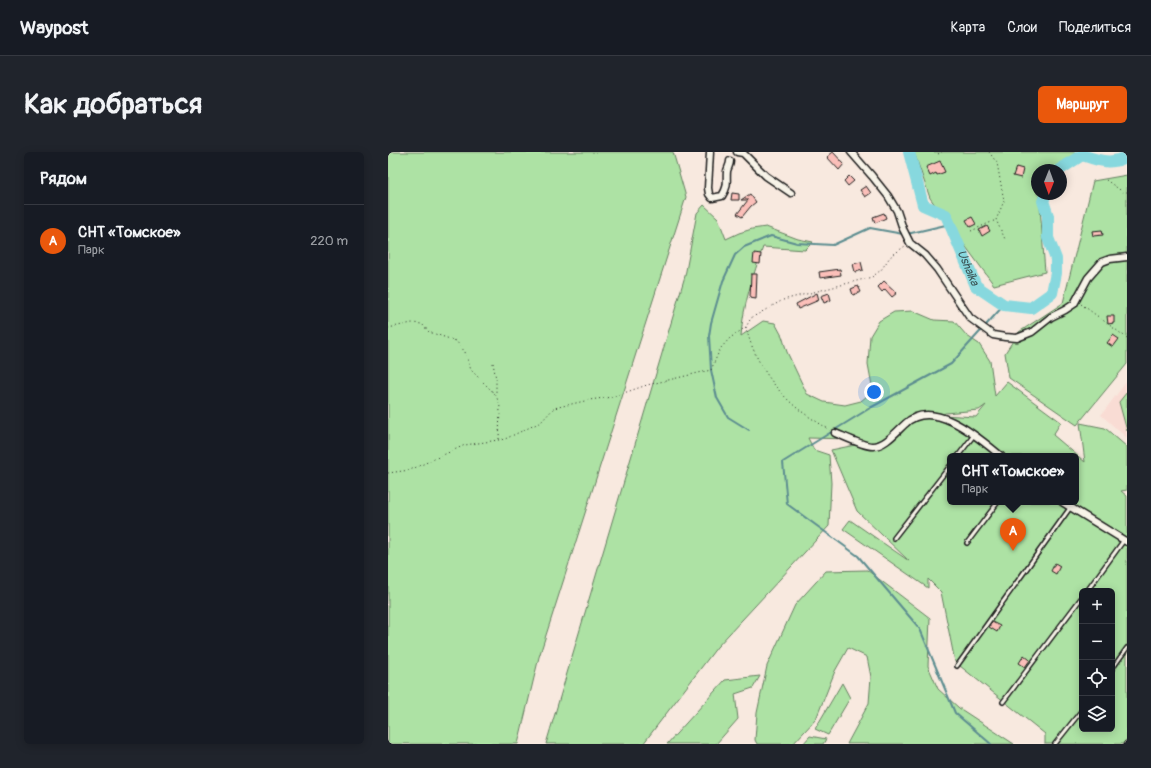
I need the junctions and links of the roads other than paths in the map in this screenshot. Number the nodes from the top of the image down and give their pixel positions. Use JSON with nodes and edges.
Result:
{"nodes":[{"id":1,"x":710,"y":152,"type":"edge"},
{"id":2,"x":737,"y":152,"type":"edge"},
{"id":3,"x":850,"y":152,"type":"edge"},
{"id":4,"x":730,"y":161,"type":"dead end"},
{"id":5,"x":791,"y":194,"type":"dead end"},
{"id":6,"x":1127,"y":257,"type":"edge"},
{"id":7,"x":835,"y":433,"type":"road end"},
{"id":8,"x":974,"y":435,"type":"junction"},
{"id":9,"x":960,"y":453,"type":"edge"},
{"id":10,"x":997,"y":453,"type":"edge"},
{"id":11,"x":947,"y":470,"type":"edge"},
{"id":12,"x":996,"y":505,"type":"edge"},
{"id":13,"x":1067,"y":505,"type":"edge"},
{"id":14,"x":1071,"y":507,"type":"junction"},
{"id":15,"x":894,"y":538,"type":"dead end"},
{"id":16,"x":1125,"y":541,"type":"edge"},
{"id":17,"x":967,"y":543,"type":"dead end"},
{"id":18,"x":1088,"y":588,"type":"edge"},
{"id":19,"x":1079,"y":601,"type":"edge"},
{"id":20,"x":1127,"y":648,"type":"edge"},
{"id":21,"x":1115,"y":665,"type":"edge"},
{"id":22,"x":957,"y":666,"type":"dead end"},
{"id":23,"x":1003,"y":702,"type":"dead end"},
{"id":24,"x":1079,"y":714,"type":"edge"},
{"id":25,"x":1055,"y":744,"type":"edge"}],
"edges":[{"from":1,"to":4,"type":"street"},
{"from":2,"to":5,"type":"street"},
{"from":3,"to":6,"type":"street"},
{"from":7,"to":8,"type":"street"},
{"from":8,"to":9,"type":"lane"},
{"from":8,"to":10,"type":"street"},
{"from":11,"to":15,"type":"lane"},
{"from":12,"to":17,"type":"lane"},
{"from":13,"to":14,"type":"street"},
{"from":14,"to":16,"type":"street"},
{"from":14,"to":22,"type":"lane"},
{"from":16,"to":18,"type":"lane"},
{"from":19,"to":23,"type":"lane"},
{"from":20,"to":21,"type":"lane"},
{"from":24,"to":25,"type":"lane"}]}
